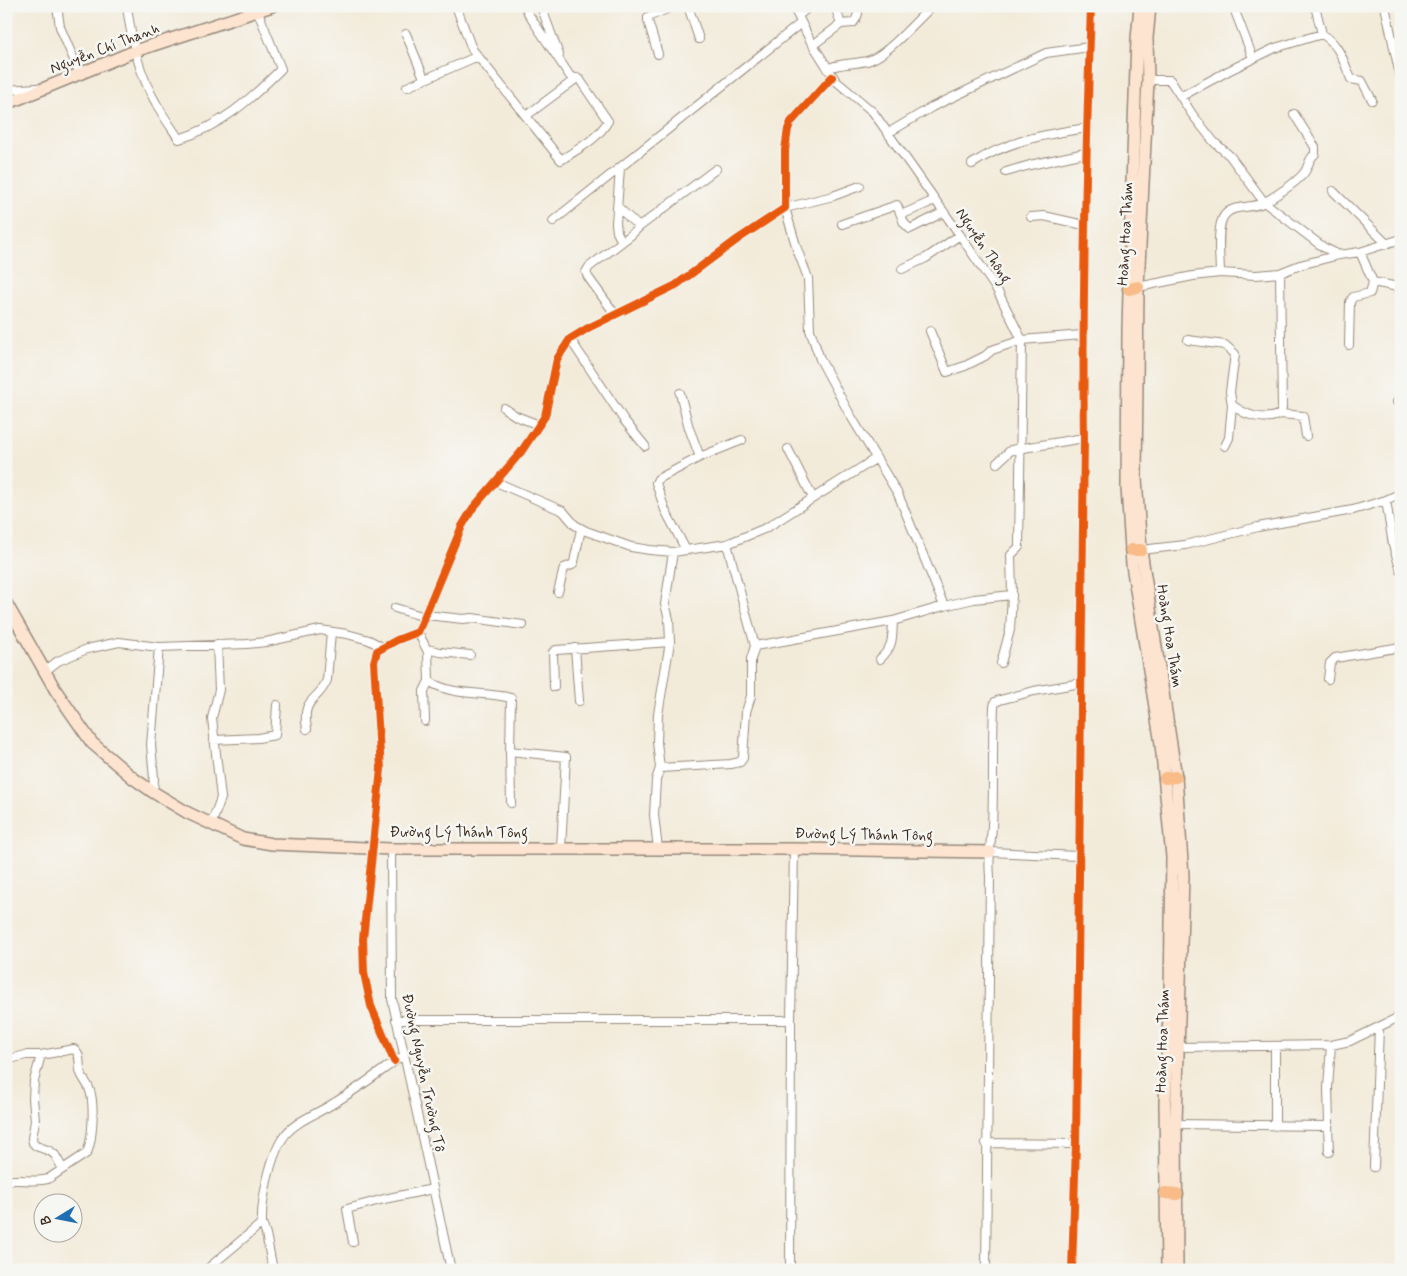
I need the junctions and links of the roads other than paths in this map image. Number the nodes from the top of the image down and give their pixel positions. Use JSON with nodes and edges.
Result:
{"nodes":[{"id":1,"x":57,"y":6,"type":"edge"},
{"id":2,"x":127,"y":6,"type":"edge"},
{"id":3,"x":272,"y":6,"type":"edge"},
{"id":4,"x":456,"y":6,"type":"edge"},
{"id":5,"x":525,"y":6,"type":"edge"},
{"id":6,"x":541,"y":6,"type":"edge"},
{"id":7,"x":674,"y":6,"type":"edge"},
{"id":8,"x":688,"y":6,"type":"edge"},
{"id":9,"x":793,"y":6,"type":"edge"},
{"id":10,"x":810,"y":6,"type":"edge"},
{"id":11,"x":835,"y":6,"type":"edge"},
{"id":12,"x":857,"y":6,"type":"edge"},
{"id":13,"x":932,"y":6,"type":"edge"},
{"id":14,"x":1091,"y":6,"type":"edge"},
{"id":15,"x":1140,"y":6,"type":"edge"},
{"id":16,"x":1150,"y":6,"type":"edge"},
{"id":17,"x":1233,"y":6,"type":"edge"},
{"id":18,"x":1316,"y":6,"type":"edge"},
{"id":19,"x":1385,"y":6,"type":"edge"},
{"id":20,"x":258,"y":12,"type":"junction"},
{"id":21,"x":799,"y":20,"type":"junction"},
{"id":22,"x":841,"y":24,"type":"junction"},
{"id":23,"x":406,"y":34,"type":"dead end"},
{"id":24,"x":1322,"y":34,"type":"junction"},
{"id":25,"x":699,"y":39,"type":"dead end"},
{"id":26,"x":813,"y":46,"type":"junction"},
{"id":27,"x":1089,"y":47,"type":"junction"},
{"id":28,"x":136,"y":52,"type":"junction"},
{"id":29,"x":658,"y":54,"type":"dead end"},
{"id":30,"x":478,"y":56,"type":"junction"},
{"id":31,"x":1253,"y":58,"type":"junction"},
{"id":32,"x":564,"y":66,"type":"junction"},
{"id":33,"x":827,"y":69,"type":"junction"},
{"id":34,"x":80,"y":74,"type":"junction"},
{"id":35,"x":832,"y":77,"type":"junction"},
{"id":36,"x":424,"y":78,"type":"junction"},
{"id":37,"x":577,"y":78,"type":"junction"},
{"id":38,"x":1148,"y":80,"type":"junction"},
{"id":39,"x":1401,"y":80,"type":"edge"},
{"id":40,"x":46,"y":87,"type":"junction"},
{"id":41,"x":407,"y":87,"type":"dead end"},
{"id":42,"x":6,"y":90,"type":"edge"},
{"id":43,"x":1182,"y":96,"type":"junction"},
{"id":44,"x":1372,"y":100,"type":"dead end"},
{"id":45,"x":6,"y":104,"type":"edge"},
{"id":46,"x":1294,"y":114,"type":"dead end"},
{"id":47,"x":526,"y":116,"type":"junction"},
{"id":48,"x":1087,"y":128,"type":"junction"},
{"id":49,"x":888,"y":132,"type":"junction"},
{"id":50,"x":1086,"y":153,"type":"junction"},
{"id":51,"x":972,"y":164,"type":"dead end"},
{"id":52,"x":620,"y":168,"type":"junction"},
{"id":53,"x":716,"y":169,"type":"dead end"},
{"id":54,"x":1006,"y":172,"type":"dead end"},
{"id":55,"x":860,"y":186,"type":"dead end"},
{"id":56,"x":1333,"y":191,"type":"dead end"},
{"id":57,"x":935,"y":200,"type":"junction"},
{"id":58,"x":1264,"y":202,"type":"junction"},
{"id":59,"x":618,"y":207,"type":"junction"},
{"id":60,"x":785,"y":208,"type":"junction"},
{"id":61,"x":944,"y":212,"type":"junction"},
{"id":62,"x":901,"y":215,"type":"junction"},
{"id":63,"x":1031,"y":217,"type":"dead end"},
{"id":64,"x":553,"y":222,"type":"dead end"},
{"id":65,"x":842,"y":224,"type":"dead end"},
{"id":66,"x":1084,"y":225,"type":"junction"},
{"id":67,"x":639,"y":227,"type":"junction"},
{"id":68,"x":960,"y":235,"type":"junction"},
{"id":69,"x":1401,"y":239,"type":"edge"},
{"id":70,"x":622,"y":242,"type":"junction"},
{"id":71,"x":1387,"y":244,"type":"junction"},
{"id":72,"x":1360,"y":252,"type":"junction"},
{"id":73,"x":1339,"y":255,"type":"junction"},
{"id":74,"x":902,"y":269,"type":"dead end"},
{"id":75,"x":1220,"y":273,"type":"junction"},
{"id":76,"x":1280,"y":273,"type":"junction"},
{"id":77,"x":1372,"y":282,"type":"junction"},
{"id":78,"x":1134,"y":288,"type":"junction"},
{"id":79,"x":1401,"y":291,"type":"edge"},
{"id":80,"x":615,"y":314,"type":"junction"},
{"id":81,"x":930,"y":331,"type":"dead end"},
{"id":82,"x":1082,"y":335,"type":"junction"},
{"id":83,"x":570,"y":339,"type":"junction"},
{"id":84,"x":1022,"y":340,"type":"junction"},
{"id":85,"x":1188,"y":340,"type":"dead end"},
{"id":86,"x":1349,"y":345,"type":"dead end"},
{"id":87,"x":680,"y":393,"type":"dead end"},
{"id":88,"x":1232,"y":405,"type":"junction"},
{"id":89,"x":504,"y":408,"type":"dead end"},
{"id":90,"x":1280,"y":414,"type":"junction"},
{"id":91,"x":539,"y":425,"type":"junction"},
{"id":92,"x":1306,"y":436,"type":"dead end"},
{"id":93,"x":1084,"y":438,"type":"junction"},
{"id":94,"x":742,"y":440,"type":"dead end"},
{"id":95,"x":645,"y":446,"type":"dead end"},
{"id":96,"x":1225,"y":446,"type":"dead end"},
{"id":97,"x":1021,"y":447,"type":"junction"},
{"id":98,"x":788,"y":449,"type":"dead end"},
{"id":99,"x":700,"y":457,"type":"junction"},
{"id":100,"x":876,"y":458,"type":"junction"},
{"id":101,"x":997,"y":463,"type":"dead end"},
{"id":102,"x":496,"y":482,"type":"junction"},
{"id":103,"x":1401,"y":494,"type":"edge"},
{"id":104,"x":813,"y":498,"type":"junction"},
{"id":105,"x":1386,"y":500,"type":"junction"},
{"id":106,"x":581,"y":529,"type":"junction"},
{"id":107,"x":727,"y":544,"type":"junction"},
{"id":108,"x":686,"y":550,"type":"junction"},
{"id":109,"x":1136,"y":550,"type":"junction"},
{"id":110,"x":673,"y":552,"type":"junction"},
{"id":111,"x":1401,"y":570,"type":"edge"},
{"id":112,"x":558,"y":592,"type":"dead end"},
{"id":113,"x":1012,"y":595,"type":"junction"},
{"id":114,"x":6,"y":603,"type":"edge"},
{"id":115,"x":944,"y":606,"type":"junction"},
{"id":116,"x":395,"y":608,"type":"dead end"},
{"id":117,"x":425,"y":616,"type":"junction"},
{"id":118,"x":893,"y":621,"type":"junction"},
{"id":119,"x":523,"y":625,"type":"dead end"},
{"id":120,"x":331,"y":632,"type":"junction"},
{"id":121,"x":418,"y":632,"type":"junction"},
{"id":122,"x":670,"y":642,"type":"junction"},
{"id":123,"x":217,"y":644,"type":"junction"},
{"id":124,"x":755,"y":646,"type":"junction"},
{"id":125,"x":159,"y":647,"type":"junction"},
{"id":126,"x":382,"y":647,"type":"junction"},
{"id":127,"x":575,"y":648,"type":"junction"},
{"id":128,"x":1401,"y":648,"type":"edge"},
{"id":129,"x":427,"y":649,"type":"junction"},
{"id":130,"x":470,"y":655,"type":"dead end"},
{"id":131,"x":880,"y":658,"type":"dead end"},
{"id":132,"x":1000,"y":663,"type":"dead end"},
{"id":133,"x":45,"y":671,"type":"junction"},
{"id":134,"x":1328,"y":679,"type":"dead end"},
{"id":135,"x":429,"y":680,"type":"junction"},
{"id":136,"x":1081,"y":683,"type":"junction"},
{"id":137,"x":554,"y":687,"type":"dead end"},
{"id":138,"x":579,"y":702,"type":"dead end"},
{"id":139,"x":277,"y":704,"type":"dead end"},
{"id":140,"x":425,"y":721,"type":"dead end"},
{"id":141,"x":307,"y":730,"type":"dead end"},
{"id":142,"x":214,"y":740,"type":"junction"},
{"id":143,"x":510,"y":752,"type":"junction"},
{"id":144,"x":660,"y":768,"type":"junction"},
{"id":145,"x":1170,"y":778,"type":"junction"},
{"id":146,"x":153,"y":792,"type":"junction"},
{"id":147,"x":511,"y":803,"type":"dead end"},
{"id":148,"x":211,"y":825,"type":"junction"},
{"id":149,"x":371,"y":848,"type":"junction"},
{"id":150,"x":561,"y":848,"type":"junction"},
{"id":151,"x":391,"y":849,"type":"junction"},
{"id":152,"x":658,"y":849,"type":"junction"},
{"id":153,"x":794,"y":849,"type":"junction"},
{"id":154,"x":990,"y":852,"type":"junction"},
{"id":155,"x":1079,"y":856,"type":"junction"},
{"id":156,"x":1401,"y":1016,"type":"edge"},
{"id":157,"x":396,"y":1020,"type":"junction"},
{"id":158,"x":791,"y":1020,"type":"junction"},
{"id":159,"x":1379,"y":1028,"type":"junction"},
{"id":160,"x":1331,"y":1045,"type":"junction"},
{"id":161,"x":1275,"y":1046,"type":"junction"},
{"id":162,"x":1179,"y":1047,"type":"junction"},
{"id":163,"x":403,"y":1054,"type":"junction"},
{"id":164,"x":41,"y":1055,"type":"junction"},
{"id":165,"x":6,"y":1060,"type":"edge"},
{"id":166,"x":394,"y":1061,"type":"junction"},
{"id":167,"x":1176,"y":1124,"type":"junction"},
{"id":168,"x":1328,"y":1125,"type":"junction"},
{"id":169,"x":1275,"y":1126,"type":"junction"},
{"id":170,"x":986,"y":1143,"type":"junction"},
{"id":171,"x":1076,"y":1144,"type":"junction"},
{"id":172,"x":1329,"y":1152,"type":"dead end"},
{"id":173,"x":1374,"y":1167,"type":"dead end"},
{"id":174,"x":63,"y":1169,"type":"junction"},
{"id":175,"x":6,"y":1181,"type":"edge"},
{"id":176,"x":433,"y":1189,"type":"junction"},
{"id":177,"x":1171,"y":1194,"type":"junction"},
{"id":178,"x":262,"y":1224,"type":"junction"},
{"id":179,"x":353,"y":1242,"type":"dead end"},
{"id":180,"x":206,"y":1270,"type":"edge"},
{"id":181,"x":273,"y":1270,"type":"edge"},
{"id":182,"x":451,"y":1270,"type":"edge"},
{"id":183,"x":790,"y":1270,"type":"edge"},
{"id":184,"x":986,"y":1270,"type":"edge"},
{"id":185,"x":1072,"y":1270,"type":"edge"},
{"id":186,"x":1167,"y":1270,"type":"edge"},
{"id":187,"x":1178,"y":1270,"type":"edge"}],
"edges":[{"from":1,"to":34,"type":"street"},
{"from":2,"to":28,"type":"street"},
{"from":3,"to":20,"type":"main road","name":"Nguyễn Chí Thanh"},
{"from":4,"to":30,"type":"street"},
{"from":5,"to":32,"type":"street"},
{"from":6,"to":32,"type":"street"},
{"from":7,"to":29,"type":"street"},
{"from":8,"to":25,"type":"street"},
{"from":9,"to":21,"type":"street","name":"Nguyễn Thông"},
{"from":10,"to":21,"type":"street"},
{"from":11,"to":22,"type":"street"},
{"from":12,"to":22,"type":"street"},
{"from":13,"to":33,"type":"street"},
{"from":14,"to":27,"type":"street"},
{"from":15,"to":78,"type":"main road","name":"Hoàng Hoa Thám"},
{"from":16,"to":38,"type":"main road","name":"Hoàng Hoa Thám"},
{"from":17,"to":31,"type":"street"},
{"from":18,"to":24,"type":"street"},
{"from":19,"to":39,"type":"street"},
{"from":20,"to":28,"type":"main road","name":"Nguyễn Chí Thanh"},
{"from":20,"to":28,"type":"street"},
{"from":21,"to":26,"type":"street","name":"Nguyễn Thông"},
{"from":21,"to":52,"type":"street"},
{"from":22,"to":26,"type":"street"},
{"from":23,"to":36,"type":"street"},
{"from":24,"to":31,"type":"street"},
{"from":24,"to":44,"type":"street"},
{"from":26,"to":33,"type":"street","name":"Nguyễn Thông"},
{"from":27,"to":48,"type":"street"},
{"from":27,"to":49,"type":"street"},
{"from":28,"to":34,"type":"main road","name":"Nguyễn Chí Thanh"},
{"from":30,"to":36,"type":"street"},
{"from":30,"to":47,"type":"street"},
{"from":31,"to":43,"type":"street"},
{"from":32,"to":37,"type":"street"},
{"from":33,"to":35,"type":"street","name":"Nguyễn Thông"},
{"from":34,"to":40,"type":"main road","name":"Nguyễn Chí Thanh"},
{"from":35,"to":49,"type":"street","name":"Nguyễn Thông"},
{"from":35,"to":60,"type":"street"},
{"from":36,"to":41,"type":"street"},
{"from":37,"to":47,"type":"street"},
{"from":37,"to":47,"type":"street"},
{"from":38,"to":43,"type":"street"},
{"from":38,"to":78,"type":"main road","name":"Hoàng Hoa Thám"},
{"from":40,"to":42,"type":"street"},
{"from":40,"to":45,"type":"main road","name":"Nguyễn Chí Thanh"},
{"from":43,"to":58,"type":"street"},
{"from":46,"to":58,"type":"street"},
{"from":48,"to":50,"type":"street"},
{"from":48,"to":51,"type":"street"},
{"from":49,"to":57,"type":"street","name":"Nguyễn Thông"},
{"from":50,"to":54,"type":"street"},
{"from":50,"to":66,"type":"street"},
{"from":52,"to":59,"type":"street"},
{"from":52,"to":64,"type":"street"},
{"from":53,"to":67,"type":"street"},
{"from":55,"to":60,"type":"street"},
{"from":56,"to":71,"type":"street"},
{"from":57,"to":61,"type":"street","name":"Nguyễn Thông"},
{"from":57,"to":62,"type":"street"},
{"from":58,"to":73,"type":"street"},
{"from":58,"to":75,"type":"street"},
{"from":59,"to":67,"type":"street"},
{"from":59,"to":70,"type":"street"},
{"from":60,"to":80,"type":"street"},
{"from":60,"to":100,"type":"street"},
{"from":61,"to":62,"type":"street"},
{"from":61,"to":68,"type":"street","name":"Nguyễn Thông"},
{"from":62,"to":65,"type":"street"},
{"from":63,"to":66,"type":"street"},
{"from":66,"to":82,"type":"street"},
{"from":67,"to":70,"type":"street"},
{"from":68,"to":74,"type":"street"},
{"from":68,"to":84,"type":"street","name":"Nguyễn Thông"},
{"from":69,"to":71,"type":"street"},
{"from":70,"to":80,"type":"street"},
{"from":71,"to":72,"type":"street"},
{"from":72,"to":73,"type":"street"},
{"from":72,"to":77,"type":"street"},
{"from":73,"to":76,"type":"street"},
{"from":75,"to":76,"type":"street"},
{"from":75,"to":78,"type":"street"},
{"from":76,"to":90,"type":"street"},
{"from":77,"to":79,"type":"street"},
{"from":77,"to":86,"type":"street"},
{"from":78,"to":109,"type":"main road","name":"Hoàng Hoa Thám"},
{"from":80,"to":83,"type":"street"},
{"from":81,"to":84,"type":"street"},
{"from":82,"to":84,"type":"street"},
{"from":82,"to":93,"type":"street"},
{"from":83,"to":91,"type":"street"},
{"from":83,"to":95,"type":"street"},
{"from":84,"to":97,"type":"street","name":"Nguyễn Thông"},
{"from":85,"to":88,"type":"street"},
{"from":87,"to":99,"type":"street"},
{"from":88,"to":90,"type":"street"},
{"from":88,"to":96,"type":"street"},
{"from":89,"to":91,"type":"street"},
{"from":90,"to":92,"type":"street"},
{"from":91,"to":102,"type":"street"},
{"from":93,"to":97,"type":"street"},
{"from":93,"to":136,"type":"street"},
{"from":94,"to":99,"type":"street"},
{"from":97,"to":101,"type":"street"},
{"from":97,"to":113,"type":"street","name":"Nguyễn Thông"},
{"from":98,"to":104,"type":"street"},
{"from":99,"to":108,"type":"street"},
{"from":100,"to":104,"type":"street"},
{"from":100,"to":115,"type":"street"},
{"from":102,"to":106,"type":"street"},
{"from":102,"to":117,"type":"street"},
{"from":103,"to":105,"type":"street"},
{"from":104,"to":107,"type":"street"},
{"from":105,"to":109,"type":"street"},
{"from":105,"to":111,"type":"street"},
{"from":106,"to":110,"type":"street"},
{"from":106,"to":112,"type":"street"},
{"from":107,"to":108,"type":"street"},
{"from":107,"to":124,"type":"street"},
{"from":108,"to":110,"type":"street"},
{"from":109,"to":145,"type":"main road","name":"Hoàng Hoa Thám"},
{"from":110,"to":122,"type":"street"},
{"from":113,"to":115,"type":"street"},
{"from":113,"to":132,"type":"street","name":"Nguyễn Thông"},
{"from":114,"to":133,"type":"main road","name":"Đường Lý Thánh Tông"},
{"from":115,"to":118,"type":"street"},
{"from":116,"to":117,"type":"street"},
{"from":117,"to":119,"type":"street"},
{"from":117,"to":121,"type":"street"},
{"from":118,"to":124,"type":"street"},
{"from":118,"to":131,"type":"street"},
{"from":120,"to":123,"type":"street"},
{"from":120,"to":126,"type":"street"},
{"from":120,"to":141,"type":"street"},
{"from":121,"to":126,"type":"street"},
{"from":121,"to":129,"type":"street"},
{"from":122,"to":127,"type":"street"},
{"from":122,"to":144,"type":"street"},
{"from":123,"to":125,"type":"street"},
{"from":123,"to":142,"type":"street"},
{"from":124,"to":144,"type":"street"},
{"from":125,"to":133,"type":"street"},
{"from":125,"to":146,"type":"street"},
{"from":126,"to":149,"type":"street"},
{"from":127,"to":137,"type":"street"},
{"from":127,"to":138,"type":"street"},
{"from":128,"to":134,"type":"street"},
{"from":129,"to":130,"type":"street"},
{"from":129,"to":135,"type":"street"},
{"from":133,"to":146,"type":"main road","name":"Đường Lý Thánh Tông"},
{"from":135,"to":140,"type":"street"},
{"from":135,"to":143,"type":"street"},
{"from":136,"to":154,"type":"street"},
{"from":136,"to":155,"type":"street"},
{"from":139,"to":142,"type":"street"},
{"from":142,"to":148,"type":"street"},
{"from":143,"to":147,"type":"street"},
{"from":143,"to":150,"type":"street"},
{"from":144,"to":152,"type":"street"},
{"from":145,"to":162,"type":"main road","name":"Hoàng Hoa Thám"},
{"from":145,"to":177,"type":"main road","name":"Hoàng Hoa Thám"},
{"from":146,"to":148,"type":"main road","name":"Đường Lý Thánh Tông"},
{"from":148,"to":149,"type":"main road","name":"Đường Lý Thánh Tông"},
{"from":149,"to":151,"type":"main road","name":"Đường Lý Thánh Tông"},
{"from":149,"to":166,"type":"street"},
{"from":150,"to":151,"type":"main road","name":"Đường Lý Thánh Tông"},
{"from":150,"to":152,"type":"main road","name":"Đường Lý Thánh Tông"},
{"from":151,"to":157,"type":"street","name":"Đường Nguyễn Trường Tộ"},
{"from":152,"to":153,"type":"main road","name":"Đường Lý Thánh Tông"},
{"from":153,"to":154,"type":"main road","name":"Đường Lý Thánh Tông"},
{"from":153,"to":158,"type":"street"},
{"from":154,"to":155,"type":"street"},
{"from":154,"to":170,"type":"street"},
{"from":155,"to":171,"type":"street"},
{"from":156,"to":159,"type":"street"},
{"from":157,"to":158,"type":"street"},
{"from":157,"to":163,"type":"street","name":"Đường Nguyễn Trường Tộ"},
{"from":158,"to":183,"type":"street"},
{"from":159,"to":160,"type":"street"},
{"from":159,"to":173,"type":"street"},
{"from":160,"to":161,"type":"street"},
{"from":160,"to":168,"type":"street"},
{"from":161,"to":162,"type":"street"},
{"from":161,"to":169,"type":"street"},
{"from":162,"to":167,"type":"main road","name":"Hoàng Hoa Thám"},
{"from":163,"to":166,"type":"street"},
{"from":163,"to":176,"type":"street","name":"Đường Nguyễn Trường Tộ"},
{"from":164,"to":165,"type":"street"},
{"from":164,"to":174,"type":"street"},
{"from":164,"to":174,"type":"street"},
{"from":166,"to":178,"type":"street"},
{"from":167,"to":169,"type":"street"},
{"from":167,"to":177,"type":"main road","name":"Hoàng Hoa Thám"},
{"from":168,"to":169,"type":"street"},
{"from":168,"to":172,"type":"street"},
{"from":170,"to":171,"type":"street"},
{"from":170,"to":184,"type":"street"},
{"from":171,"to":185,"type":"street"},
{"from":174,"to":175,"type":"street"},
{"from":176,"to":179,"type":"street"},
{"from":176,"to":182,"type":"street","name":"Đường Nguyễn Trường Tộ"},
{"from":177,"to":186,"type":"main road","name":"Hoàng Hoa Thám"},
{"from":177,"to":187,"type":"main road","name":"Hoàng Hoa Thám"},
{"from":178,"to":180,"type":"street"},
{"from":178,"to":181,"type":"street"}]}
